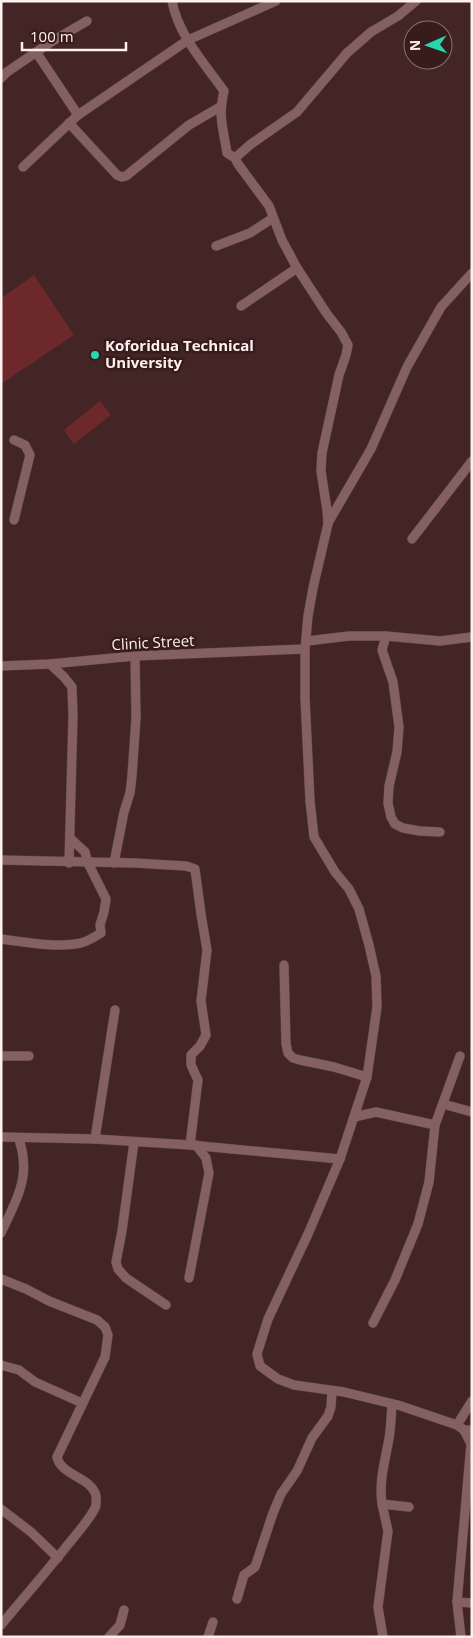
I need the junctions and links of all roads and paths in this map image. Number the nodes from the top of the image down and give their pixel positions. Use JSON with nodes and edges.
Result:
{"nodes":[{"id":1,"x":172,"y":1,"type":"edge"},
{"id":2,"x":276,"y":1,"type":"edge"},
{"id":3,"x":416,"y":1,"type":"edge"},
{"id":4,"x":88,"y":21,"type":"dead end"},
{"id":5,"x":188,"y":40,"type":"junction"},
{"id":6,"x":36,"y":52,"type":"junction"},
{"id":7,"x":1,"y":78,"type":"edge"},
{"id":8,"x":220,"y":107,"type":"junction"},
{"id":9,"x":78,"y":115,"type":"junction"},
{"id":10,"x":69,"y":123,"type":"junction"},
{"id":11,"x":235,"y":158,"type":"junction"},
{"id":12,"x":23,"y":167,"type":"dead end"},
{"id":13,"x":273,"y":218,"type":"junction"},
{"id":14,"x":216,"y":246,"type":"dead end"},
{"id":15,"x":296,"y":268,"type":"junction"},
{"id":16,"x":472,"y":273,"type":"edge"},
{"id":17,"x":241,"y":306,"type":"dead end"},
{"id":18,"x":14,"y":440,"type":"dead end"},
{"id":19,"x":472,"y":461,"type":"edge"},
{"id":20,"x":14,"y":520,"type":"dead end"},
{"id":21,"x":328,"y":524,"type":"junction"},
{"id":22,"x":412,"y":539,"type":"dead end"},
{"id":23,"x":386,"y":636,"type":"junction"},
{"id":24,"x":472,"y":637,"type":"edge"},
{"id":25,"x":306,"y":645,"type":"junction"},
{"id":26,"x":135,"y":656,"type":"junction"},
{"id":27,"x":50,"y":664,"type":"junction"},
{"id":28,"x":1,"y":666,"type":"edge"},
{"id":29,"x":440,"y":832,"type":"dead end"},
{"id":30,"x":71,"y":840,"type":"junction"},
{"id":31,"x":1,"y":860,"type":"edge"},
{"id":32,"x":69,"y":863,"type":"junction"},
{"id":33,"x":88,"y":863,"type":"junction"},
{"id":34,"x":114,"y":863,"type":"junction"},
{"id":35,"x":1,"y":939,"type":"edge"},
{"id":36,"x":284,"y":965,"type":"dead end"},
{"id":37,"x":114,"y":1010,"type":"dead end"},
{"id":38,"x":1,"y":1056,"type":"edge"},
{"id":39,"x":29,"y":1056,"type":"dead end"},
{"id":40,"x":460,"y":1056,"type":"dead end"},
{"id":41,"x":367,"y":1077,"type":"junction"},
{"id":42,"x":443,"y":1104,"type":"junction"},
{"id":43,"x":472,"y":1112,"type":"edge"},
{"id":44,"x":354,"y":1117,"type":"junction"},
{"id":45,"x":435,"y":1125,"type":"junction"},
{"id":46,"x":1,"y":1137,"type":"edge"},
{"id":47,"x":19,"y":1138,"type":"junction"},
{"id":48,"x":95,"y":1139,"type":"junction"},
{"id":49,"x":134,"y":1142,"type":"junction"},
{"id":50,"x":193,"y":1145,"type":"junction"},
{"id":51,"x":340,"y":1159,"type":"junction"},
{"id":52,"x":1,"y":1233,"type":"edge"},
{"id":53,"x":189,"y":1278,"type":"dead end"},
{"id":54,"x":1,"y":1279,"type":"edge"},
{"id":55,"x":166,"y":1305,"type":"dead end"},
{"id":56,"x":373,"y":1323,"type":"dead end"},
{"id":57,"x":1,"y":1365,"type":"edge"},
{"id":58,"x":332,"y":1391,"type":"junction"},
{"id":59,"x":472,"y":1401,"type":"edge"},
{"id":60,"x":82,"y":1403,"type":"junction"},
{"id":61,"x":392,"y":1404,"type":"junction"},
{"id":62,"x":464,"y":1428,"type":"edge"},
{"id":63,"x":382,"y":1504,"type":"junction"},
{"id":64,"x":409,"y":1507,"type":"dead end"},
{"id":65,"x":1,"y":1509,"type":"edge"},
{"id":66,"x":58,"y":1558,"type":"junction"},
{"id":67,"x":237,"y":1599,"type":"dead end"},
{"id":68,"x":456,"y":1602,"type":"junction"},
{"id":69,"x":472,"y":1603,"type":"edge"},
{"id":70,"x":124,"y":1610,"type":"dead end"},
{"id":71,"x":213,"y":1622,"type":"dead end"},
{"id":72,"x":1,"y":1624,"type":"edge"},
{"id":73,"x":109,"y":1637,"type":"edge"},
{"id":74,"x":208,"y":1637,"type":"edge"},
{"id":75,"x":383,"y":1637,"type":"edge"},
{"id":76,"x":461,"y":1637,"type":"edge"}],
"edges":[{"from":1,"to":5,"type":"street"},
{"from":2,"to":5,"type":"street"},
{"from":3,"to":11,"type":"street"},
{"from":4,"to":6,"type":"street"},
{"from":5,"to":8,"type":"street"},
{"from":5,"to":9,"type":"street"},
{"from":6,"to":7,"type":"street"},
{"from":6,"to":9,"type":"street"},
{"from":8,"to":10,"type":"street"},
{"from":8,"to":11,"type":"street"},
{"from":9,"to":10,"type":"street"},
{"from":10,"to":12,"type":"street"},
{"from":11,"to":13,"type":"street"},
{"from":13,"to":14,"type":"street"},
{"from":13,"to":15,"type":"street"},
{"from":15,"to":17,"type":"street"},
{"from":15,"to":21,"type":"street"},
{"from":16,"to":21,"type":"street"},
{"from":18,"to":20,"type":"street"},
{"from":19,"to":22,"type":"street"},
{"from":21,"to":25,"type":"street"},
{"from":23,"to":24,"type":"street","name":"Clinic Street"},
{"from":23,"to":25,"type":"street","name":"Clinic Street"},
{"from":23,"to":29,"type":"street"},
{"from":25,"to":26,"type":"street","name":"Clinic Street"},
{"from":25,"to":41,"type":"street"},
{"from":26,"to":27,"type":"street","name":"Clinic Street"},
{"from":26,"to":34,"type":"street"},
{"from":27,"to":28,"type":"street","name":"Clinic Street"},
{"from":27,"to":30,"type":"street"},
{"from":30,"to":32,"type":"street"},
{"from":30,"to":33,"type":"street"},
{"from":31,"to":32,"type":"street"},
{"from":32,"to":33,"type":"street"},
{"from":33,"to":34,"type":"street"},
{"from":33,"to":35,"type":"street"},
{"from":34,"to":50,"type":"street"},
{"from":36,"to":41,"type":"street"},
{"from":37,"to":48,"type":"street"},
{"from":38,"to":39,"type":"street"},
{"from":40,"to":42,"type":"street"},
{"from":41,"to":44,"type":"street"},
{"from":42,"to":43,"type":"street"},
{"from":42,"to":45,"type":"street"},
{"from":44,"to":45,"type":"street"},
{"from":44,"to":51,"type":"street"},
{"from":45,"to":56,"type":"street"},
{"from":46,"to":47,"type":"street"},
{"from":47,"to":48,"type":"street"},
{"from":47,"to":52,"type":"street"},
{"from":48,"to":49,"type":"street"},
{"from":49,"to":50,"type":"street"},
{"from":49,"to":55,"type":"street"},
{"from":50,"to":51,"type":"street"},
{"from":50,"to":53,"type":"street"},
{"from":51,"to":58,"type":"street"},
{"from":54,"to":60,"type":"street"},
{"from":57,"to":60,"type":"street"},
{"from":58,"to":61,"type":"street"},
{"from":58,"to":67,"type":"street"},
{"from":59,"to":62,"type":"street"},
{"from":60,"to":66,"type":"street"},
{"from":61,"to":62,"type":"street"},
{"from":61,"to":63,"type":"street"},
{"from":62,"to":68,"type":"street"},
{"from":63,"to":64,"type":"street"},
{"from":63,"to":75,"type":"street"},
{"from":65,"to":66,"type":"street"},
{"from":66,"to":72,"type":"street"},
{"from":68,"to":69,"type":"street"},
{"from":68,"to":76,"type":"street"},
{"from":70,"to":73,"type":"street"},
{"from":71,"to":74,"type":"street"}]}
